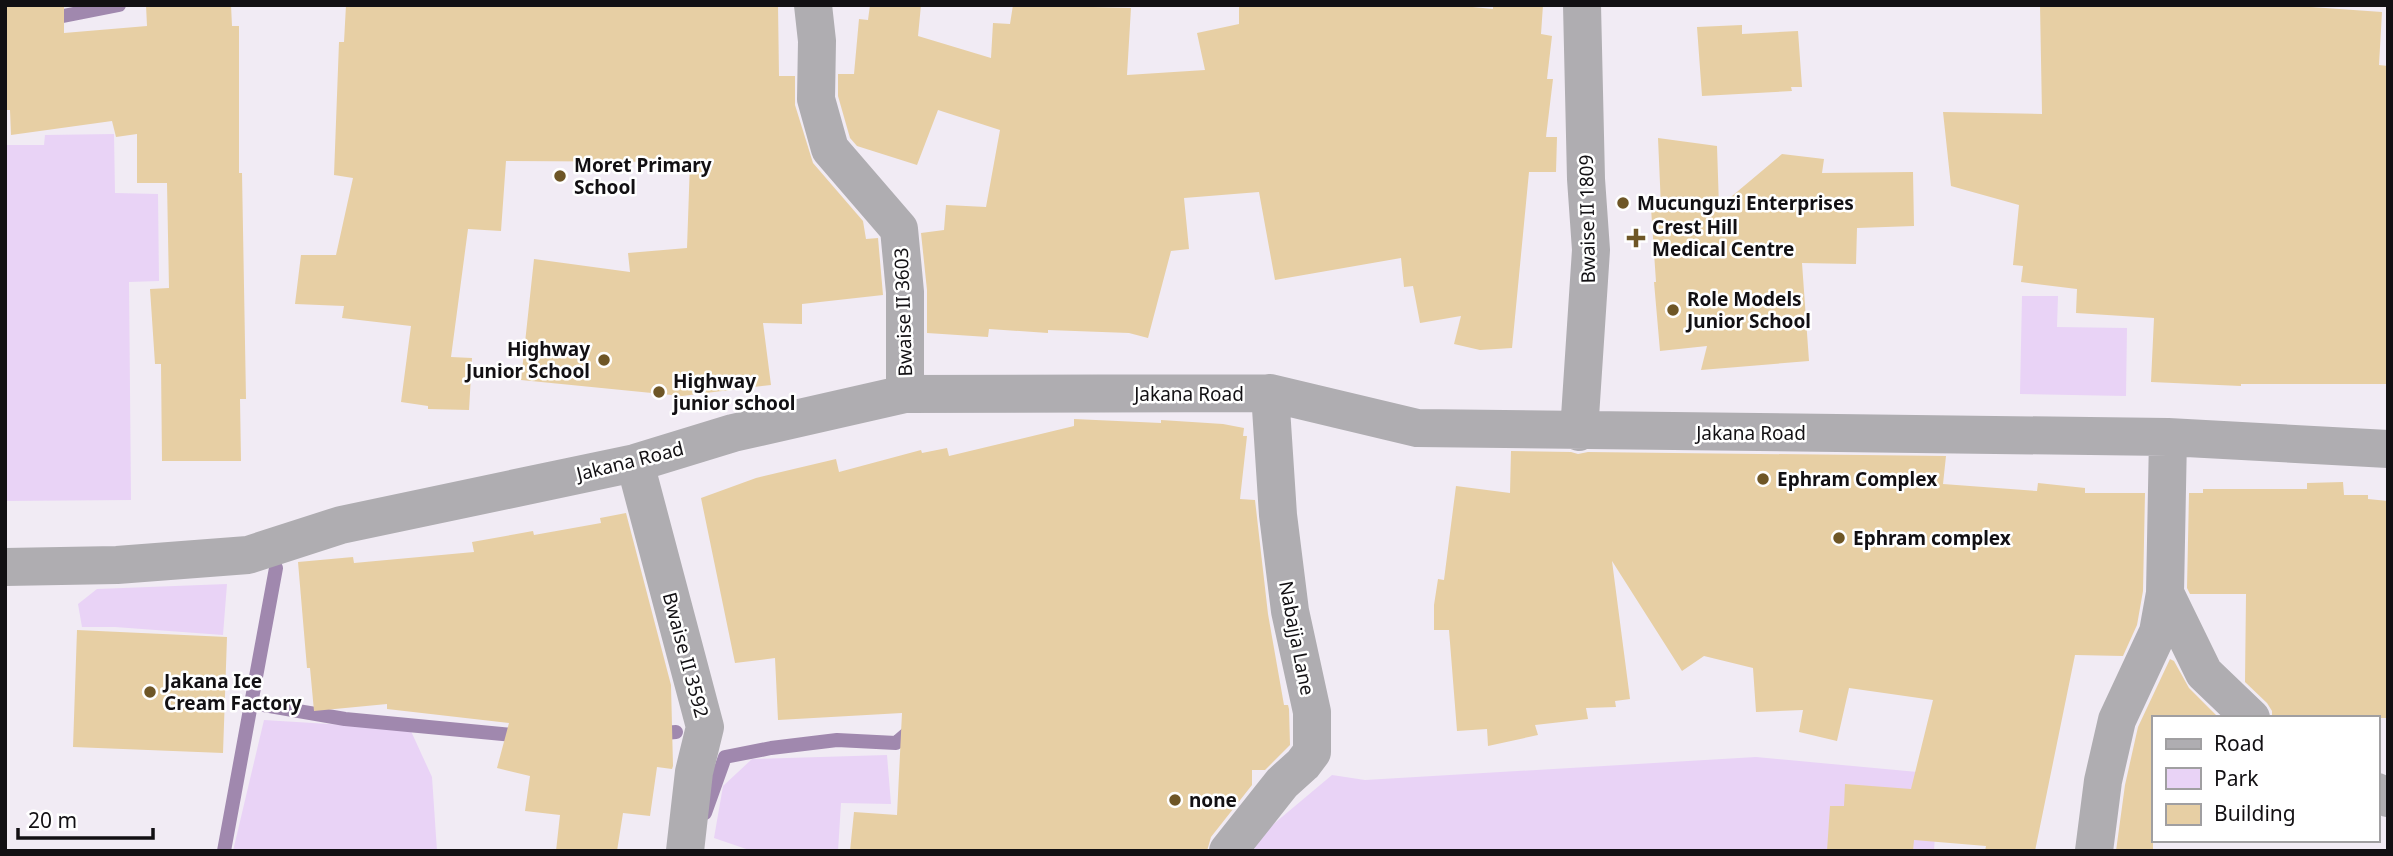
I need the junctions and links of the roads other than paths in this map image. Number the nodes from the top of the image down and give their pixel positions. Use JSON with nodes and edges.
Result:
{"nodes":[{"id":1,"x":813,"y":5,"type":"edge"},
{"id":2,"x":1583,"y":5,"type":"edge"},
{"id":3,"x":1270,"y":393,"type":"junction"},
{"id":4,"x":905,"y":394,"type":"junction"},
{"id":5,"x":1579,"y":432,"type":"junction"},
{"id":6,"x":2168,"y":437,"type":"junction"},
{"id":7,"x":2388,"y":449,"type":"edge"},
{"id":8,"x":635,"y":463,"type":"junction"},
{"id":9,"x":5,"y":567,"type":"edge"},
{"id":10,"x":2165,"y":593,"type":"junction"},
{"id":11,"x":2249,"y":716,"type":"edge"},
{"id":12,"x":685,"y":851,"type":"edge"},
{"id":13,"x":1228,"y":851,"type":"edge"},
{"id":14,"x":2094,"y":851,"type":"edge"}],
"edges":[{"from":1,"to":4,"type":"street","name":"Bwaise II 3603"},
{"from":2,"to":5,"type":"street","name":"Bwaise II 1809"},
{"from":3,"to":4,"type":"street","name":"Jakana Road"},
{"from":3,"to":5,"type":"street","name":"Jakana Road"},
{"from":3,"to":13,"type":"street","name":"Nabajja Lane"},
{"from":4,"to":8,"type":"street","name":"Jakana Road"},
{"from":5,"to":6,"type":"street","name":"Jakana Road"},
{"from":6,"to":7,"type":"street","name":"Jakana Road"},
{"from":6,"to":10,"type":"street"},
{"from":8,"to":9,"type":"street","name":"Jakana Road"},
{"from":8,"to":12,"type":"street","name":"Bwaise II 3592"},
{"from":10,"to":11,"type":"street"},
{"from":10,"to":14,"type":"street"}]}
